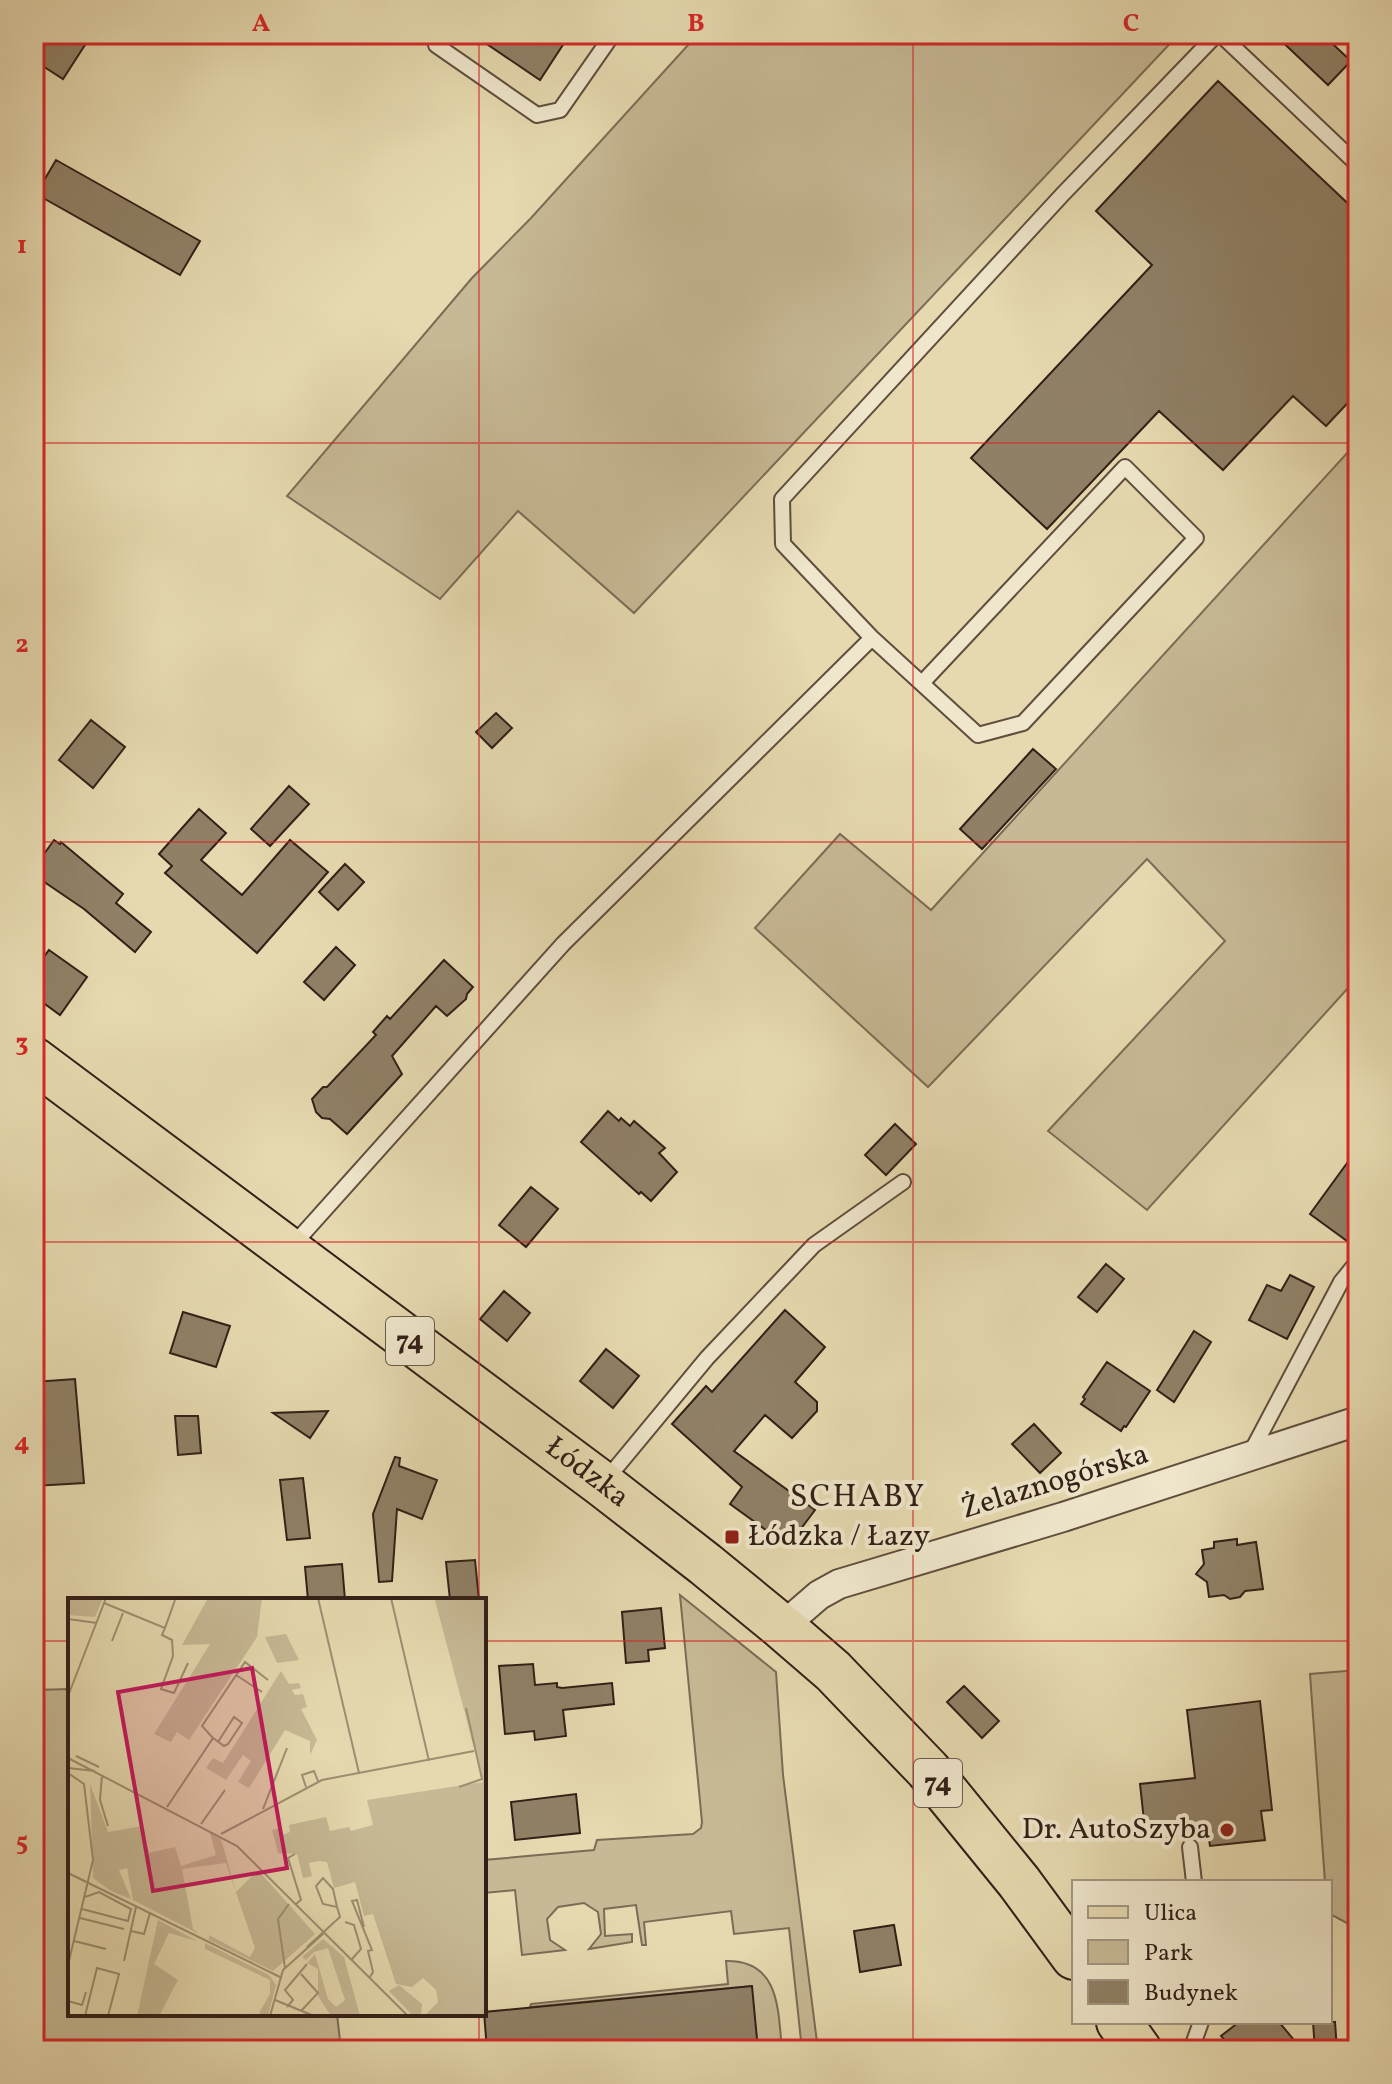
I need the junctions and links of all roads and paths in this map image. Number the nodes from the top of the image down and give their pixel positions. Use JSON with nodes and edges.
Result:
{"nodes":[{"id":1,"x":434,"y":34,"type":"edge"},
{"id":2,"x":613,"y":34,"type":"edge"},
{"id":3,"x":1219,"y":34,"type":"edge"},
{"id":4,"x":1358,"y":165,"type":"edge"},
{"id":5,"x":872,"y":638,"type":"junction"},
{"id":6,"x":922,"y":683,"type":"junction"},
{"id":7,"x":34,"y":1060,"type":"edge"},
{"id":8,"x":903,"y":1182,"type":"dead end"},
{"id":9,"x":288,"y":1250,"type":"junction"},
{"id":10,"x":1358,"y":1261,"type":"edge"},
{"id":11,"x":1358,"y":1421,"type":"edge"},
{"id":12,"x":1249,"y":1457,"type":"junction"},
{"id":13,"x":602,"y":1484,"type":"junction"},
{"id":14,"x":782,"y":1627,"type":"junction"},
{"id":15,"x":1190,"y":1847,"type":"dead end"},
{"id":16,"x":1194,"y":1880,"type":"edge"},
{"id":17,"x":1072,"y":1954,"type":"edge"},
{"id":18,"x":1120,"y":2024,"type":"edge"},
{"id":19,"x":1200,"y":2024,"type":"edge"},
{"id":20,"x":1139,"y":2050,"type":"edge"},
{"id":21,"x":1191,"y":2050,"type":"edge"}],
"edges":[{"from":1,"to":2,"type":"lane"},
{"from":3,"to":4,"type":"lane"},
{"from":3,"to":5,"type":"lane"},
{"from":5,"to":6,"type":"lane"},
{"from":5,"to":9,"type":"lane"},
{"from":6,"to":6,"type":"lane"},
{"from":7,"to":9,"type":"main road","name":"Łódzka","number":"74"},
{"from":8,"to":13,"type":"lane"},
{"from":9,"to":13,"type":"main road","name":"Łódzka","number":"74"},
{"from":10,"to":12,"type":"lane"},
{"from":11,"to":12,"type":"street","name":"Żelaznogórska"},
{"from":12,"to":14,"type":"street","name":"Żelaznogórska"},
{"from":13,"to":14,"type":"main road","name":"Łódzka","number":"74"},
{"from":14,"to":17,"type":"main road","name":"Łódzka","number":"74"},
{"from":15,"to":16,"type":"lane"},
{"from":18,"to":20,"type":"main road"},
{"from":19,"to":21,"type":"lane"}]}
